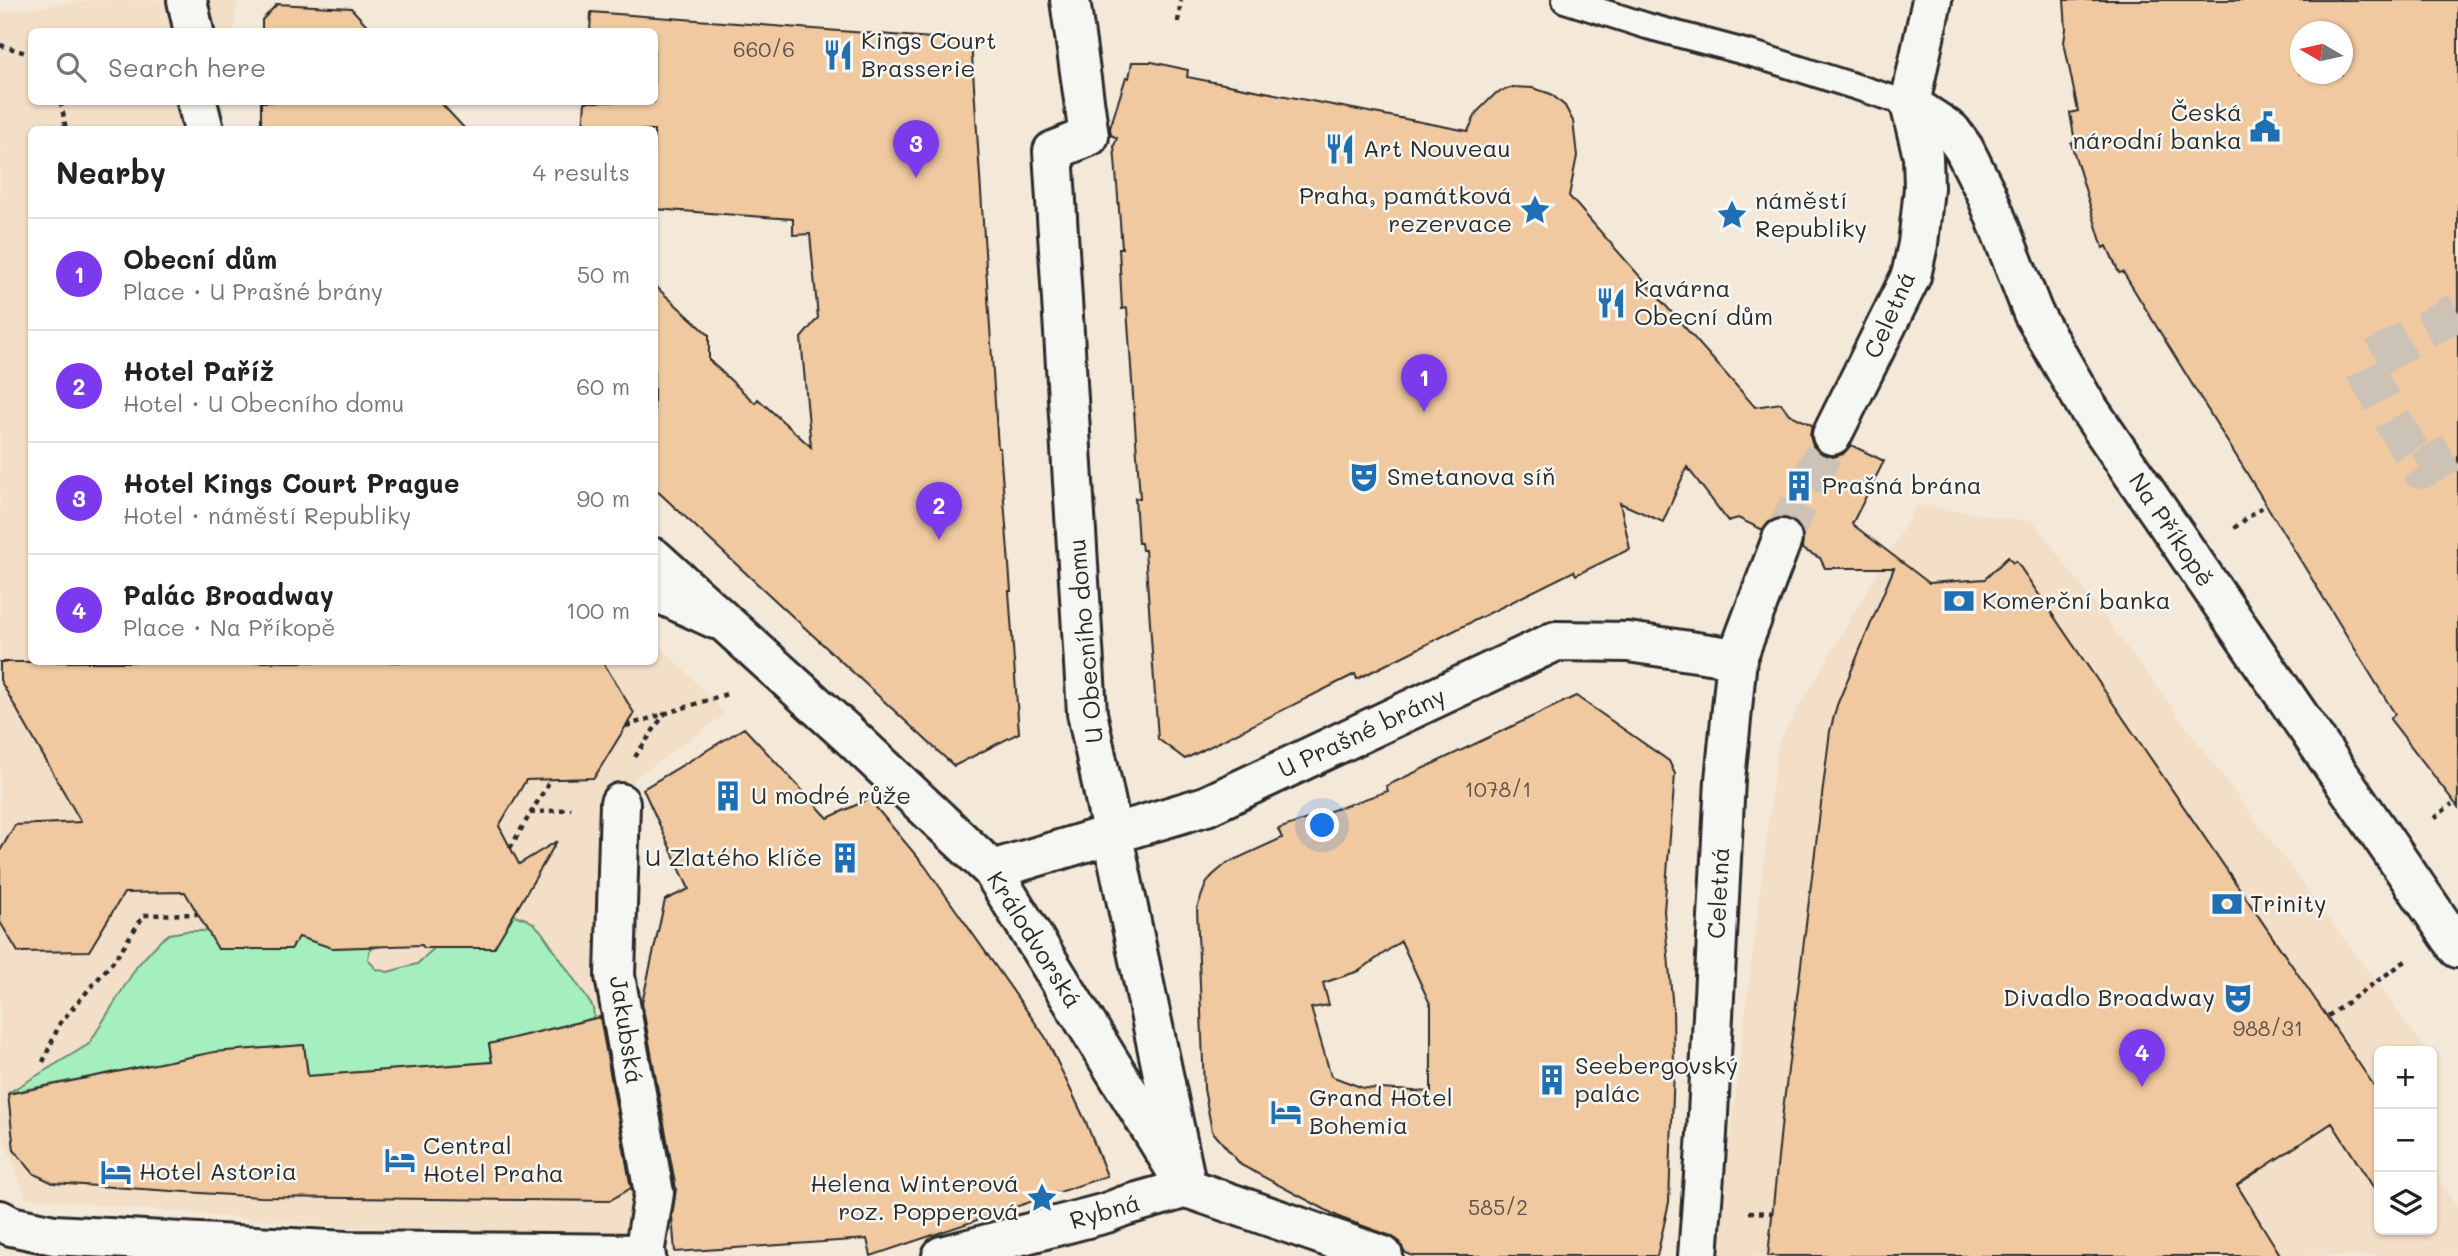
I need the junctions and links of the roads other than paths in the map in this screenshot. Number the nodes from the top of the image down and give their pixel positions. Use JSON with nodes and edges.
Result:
{"nodes":[{"id":1,"x":187,"y":0,"type":"edge"},
{"id":2,"x":1070,"y":0,"type":"edge"},
{"id":3,"x":1565,"y":0,"type":"edge"},
{"id":4,"x":1932,"y":0,"type":"edge"},
{"id":5,"x":193,"y":28,"type":"edge"},
{"id":6,"x":1910,"y":104,"type":"junction"},
{"id":7,"x":198,"y":105,"type":"edge"},
{"id":8,"x":203,"y":126,"type":"edge"},
{"id":9,"x":1832,"y":436,"type":"tunnel mouth"},
{"id":10,"x":1782,"y":539,"type":"tunnel mouth"},
{"id":11,"x":658,"y":562,"type":"edge"},
{"id":12,"x":658,"y":597,"type":"edge"},
{"id":13,"x":741,"y":638,"type":"junction"},
{"id":14,"x":1737,"y":658,"type":"junction"},
{"id":15,"x":620,"y":803,"type":"dead end"},
{"id":16,"x":1113,"y":834,"type":"junction"},
{"id":17,"x":992,"y":870,"type":"junction"},
{"id":18,"x":2453,"y":940,"type":"edge"},
{"id":19,"x":1187,"y":1188,"type":"junction"},
{"id":20,"x":0,"y":1220,"type":"edge"},
{"id":21,"x":645,"y":1255,"type":"edge"},
{"id":22,"x":942,"y":1256,"type":"edge"},
{"id":23,"x":1383,"y":1256,"type":"edge"},
{"id":24,"x":1698,"y":1256,"type":"edge"}],
"edges":[{"from":1,"to":5,"type":"street"},
{"from":2,"to":16,"type":"street","name":"U Obecního domu"},
{"from":3,"to":6,"type":"lane"},
{"from":4,"to":6,"type":"street"},
{"from":6,"to":9,"type":"street","name":"Celetná"},
{"from":6,"to":18,"type":"street","name":"Na Příkopě"},
{"from":7,"to":8,"type":"street"},
{"from":10,"to":14,"type":"street","name":"Celetná"},
{"from":11,"to":13,"type":"street","name":"Králodvorská"},
{"from":12,"to":13,"type":"lane"},
{"from":13,"to":17,"type":"street","name":"Králodvorská"},
{"from":14,"to":16,"type":"street","name":"U Prašné brány"},
{"from":14,"to":24,"type":"street","name":"Celetná"},
{"from":15,"to":21,"type":"street","name":"Jakubská"},
{"from":16,"to":17,"type":"street","name":"U Prašné brány"},
{"from":16,"to":19,"type":"street","name":"U Obecního domu"},
{"from":17,"to":19,"type":"street","name":"Králodvorská"},
{"from":19,"to":22,"type":"street","name":"Rybná"},
{"from":19,"to":23,"type":"street"},
{"from":20,"to":21,"type":"street"}]}
